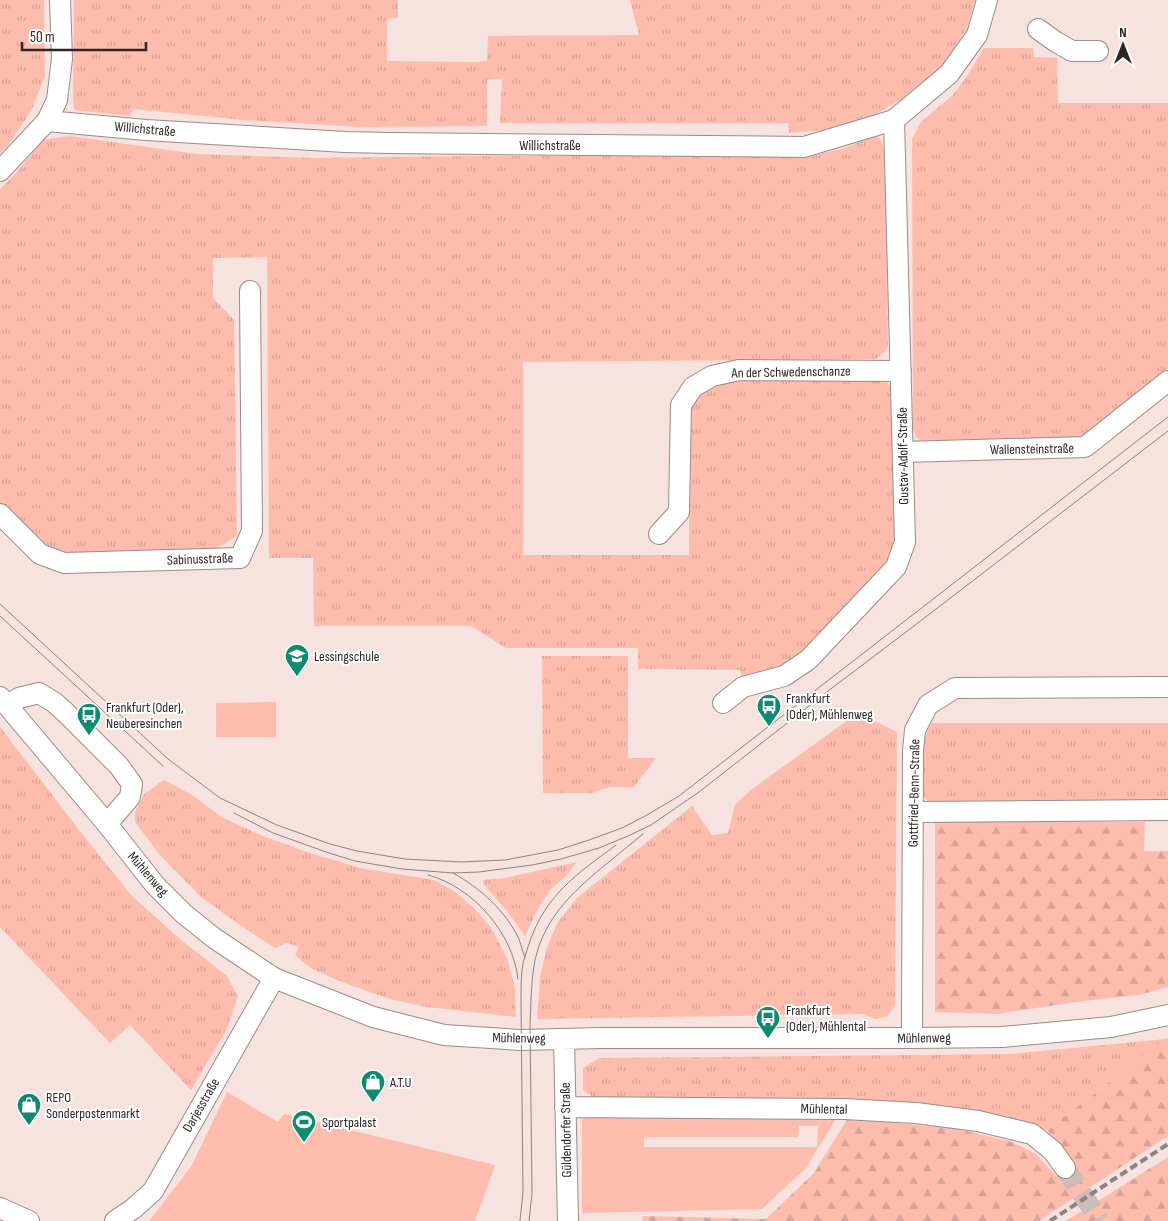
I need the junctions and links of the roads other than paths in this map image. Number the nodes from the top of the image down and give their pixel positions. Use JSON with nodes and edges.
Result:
{"nodes":[{"id":1,"x":60,"y":0,"type":"edge"},
{"id":2,"x":987,"y":0,"type":"edge"},
{"id":3,"x":1038,"y":29,"type":"dead end"},
{"id":4,"x":1098,"y":51,"type":"dead end"},
{"id":5,"x":894,"y":120,"type":"junction"},
{"id":6,"x":47,"y":121,"type":"junction"},
{"id":7,"x":0,"y":171,"type":"edge"},
{"id":8,"x":250,"y":291,"type":"dead end"},
{"id":9,"x":900,"y":371,"type":"junction"},
{"id":10,"x":1168,"y":381,"type":"edge"},
{"id":11,"x":903,"y":452,"type":"junction"},
{"id":12,"x":0,"y":514,"type":"edge"},
{"id":13,"x":659,"y":534,"type":"dead end"},
{"id":14,"x":1168,"y":687,"type":"edge"},
{"id":15,"x":4,"y":701,"type":"edge"},
{"id":16,"x":723,"y":703,"type":"dead end"},
{"id":17,"x":1168,"y":810,"type":"edge"},
{"id":18,"x":913,"y":812,"type":"junction"},
{"id":19,"x":106,"y":824,"type":"junction"},
{"id":20,"x":274,"y":978,"type":"junction"},
{"id":21,"x":1168,"y":1015,"type":"edge"},
{"id":22,"x":912,"y":1038,"type":"junction"},
{"id":23,"x":564,"y":1039,"type":"junction"},
{"id":24,"x":565,"y":1107,"type":"junction"},
{"id":25,"x":1066,"y":1168,"type":"tunnel mouth"},
{"id":26,"x":0,"y":1208,"type":"edge"},
{"id":27,"x":29,"y":1221,"type":"edge"},
{"id":28,"x":115,"y":1221,"type":"edge"},
{"id":29,"x":568,"y":1221,"type":"edge"}],
"edges":[{"from":1,"to":6,"type":"street"},
{"from":2,"to":5,"type":"street","name":"Willichstraße"},
{"from":3,"to":4,"type":"street"},
{"from":5,"to":6,"type":"street","name":"Willichstraße"},
{"from":5,"to":9,"type":"street","name":"Gustav-Adolf-Straße"},
{"from":6,"to":7,"type":"street"},
{"from":8,"to":12,"type":"street","name":"Sabinusstraße"},
{"from":9,"to":11,"type":"street","name":"Gustav-Adolf-Straße"},
{"from":9,"to":13,"type":"street","name":"An der Schwedenschanze"},
{"from":10,"to":11,"type":"street","name":"Wallensteinstraße"},
{"from":11,"to":16,"type":"street","name":"Gustav-Adolf-Straße"},
{"from":14,"to":18,"type":"street","name":"Gottfried-Benn-Straße"},
{"from":15,"to":19,"type":"street","name":"Mühlenweg"},
{"from":15,"to":19,"type":"street"},
{"from":17,"to":18,"type":"street"},
{"from":18,"to":22,"type":"street","name":"Gottfried-Benn-Straße"},
{"from":19,"to":20,"type":"street","name":"Mühlenweg"},
{"from":20,"to":23,"type":"street","name":"Mühlenweg"},
{"from":20,"to":28,"type":"street","name":"Darjesstraße"},
{"from":21,"to":22,"type":"street","name":"Mühlenweg"},
{"from":22,"to":23,"type":"street","name":"Mühlenweg"},
{"from":23,"to":24,"type":"street","name":"Güldendorfer Straße"},
{"from":24,"to":25,"type":"street","name":"Mühlental"},
{"from":24,"to":29,"type":"street","name":"Güldendorfer Straße"},
{"from":26,"to":27,"type":"street"}]}
